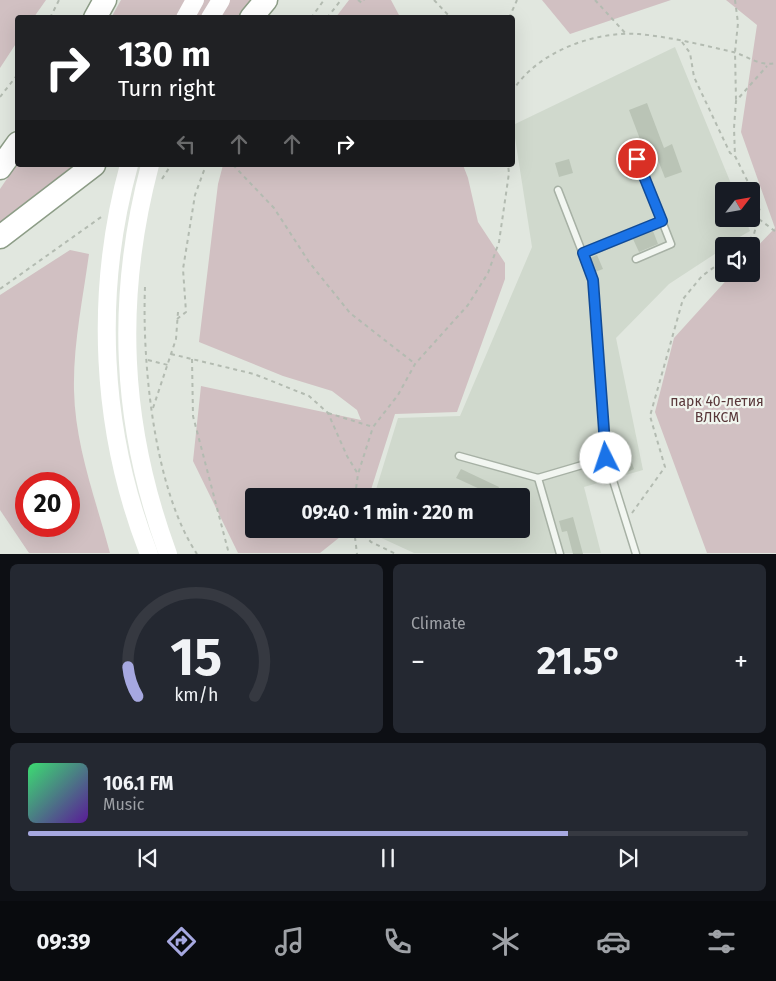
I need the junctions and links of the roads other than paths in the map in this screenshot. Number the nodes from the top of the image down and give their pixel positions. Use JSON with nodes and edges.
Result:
{"nodes":[{"id":1,"x":106,"y":0,"type":"edge"},
{"id":2,"x":195,"y":0,"type":"edge"},
{"id":3,"x":220,"y":0,"type":"edge"},
{"id":4,"x":266,"y":0,"type":"edge"},
{"id":5,"x":97,"y":15,"type":"edge"},
{"id":6,"x":187,"y":15,"type":"edge"},
{"id":7,"x":212,"y":15,"type":"edge"},
{"id":8,"x":254,"y":15,"type":"edge"},
{"id":9,"x":15,"y":147,"type":"edge"},
{"id":10,"x":637,"y":159,"type":"dead end"},
{"id":11,"x":91,"y":167,"type":"edge"},
{"id":12,"x":128,"y":167,"type":"edge"},
{"id":13,"x":149,"y":167,"type":"edge"},
{"id":14,"x":0,"y":168,"type":"edge"},
{"id":15,"x":558,"y":190,"type":"dead end"},
{"id":16,"x":662,"y":221,"type":"junction"},
{"id":17,"x":0,"y":237,"type":"edge"},
{"id":18,"x":583,"y":253,"type":"junction"},
{"id":19,"x":636,"y":259,"type":"dead end"},
{"id":20,"x":458,"y":456,"type":"dead end"},
{"id":21,"x":606,"y":458,"type":"junction"},
{"id":22,"x":538,"y":478,"type":"junction"},
{"id":23,"x":149,"y":554,"type":"edge"},
{"id":24,"x":168,"y":554,"type":"edge"},
{"id":25,"x":560,"y":554,"type":"edge"},
{"id":26,"x":636,"y":554,"type":"edge"}],
"edges":[{"from":1,"to":5,"type":"highway"},
{"from":2,"to":6,"type":"main road"},
{"from":3,"to":7,"type":"main road"},
{"from":4,"to":8,"type":"highway"},
{"from":9,"to":14,"type":"highway"},
{"from":10,"to":16,"type":"lane"},
{"from":11,"to":17,"type":"highway"},
{"from":12,"to":23,"type":"main road"},
{"from":13,"to":24,"type":"main road"},
{"from":15,"to":18,"type":"lane"},
{"from":16,"to":18,"type":"lane"},
{"from":16,"to":19,"type":"lane"},
{"from":18,"to":21,"type":"lane"},
{"from":20,"to":22,"type":"lane"},
{"from":21,"to":22,"type":"lane"},
{"from":21,"to":26,"type":"lane"},
{"from":22,"to":25,"type":"lane"}]}
